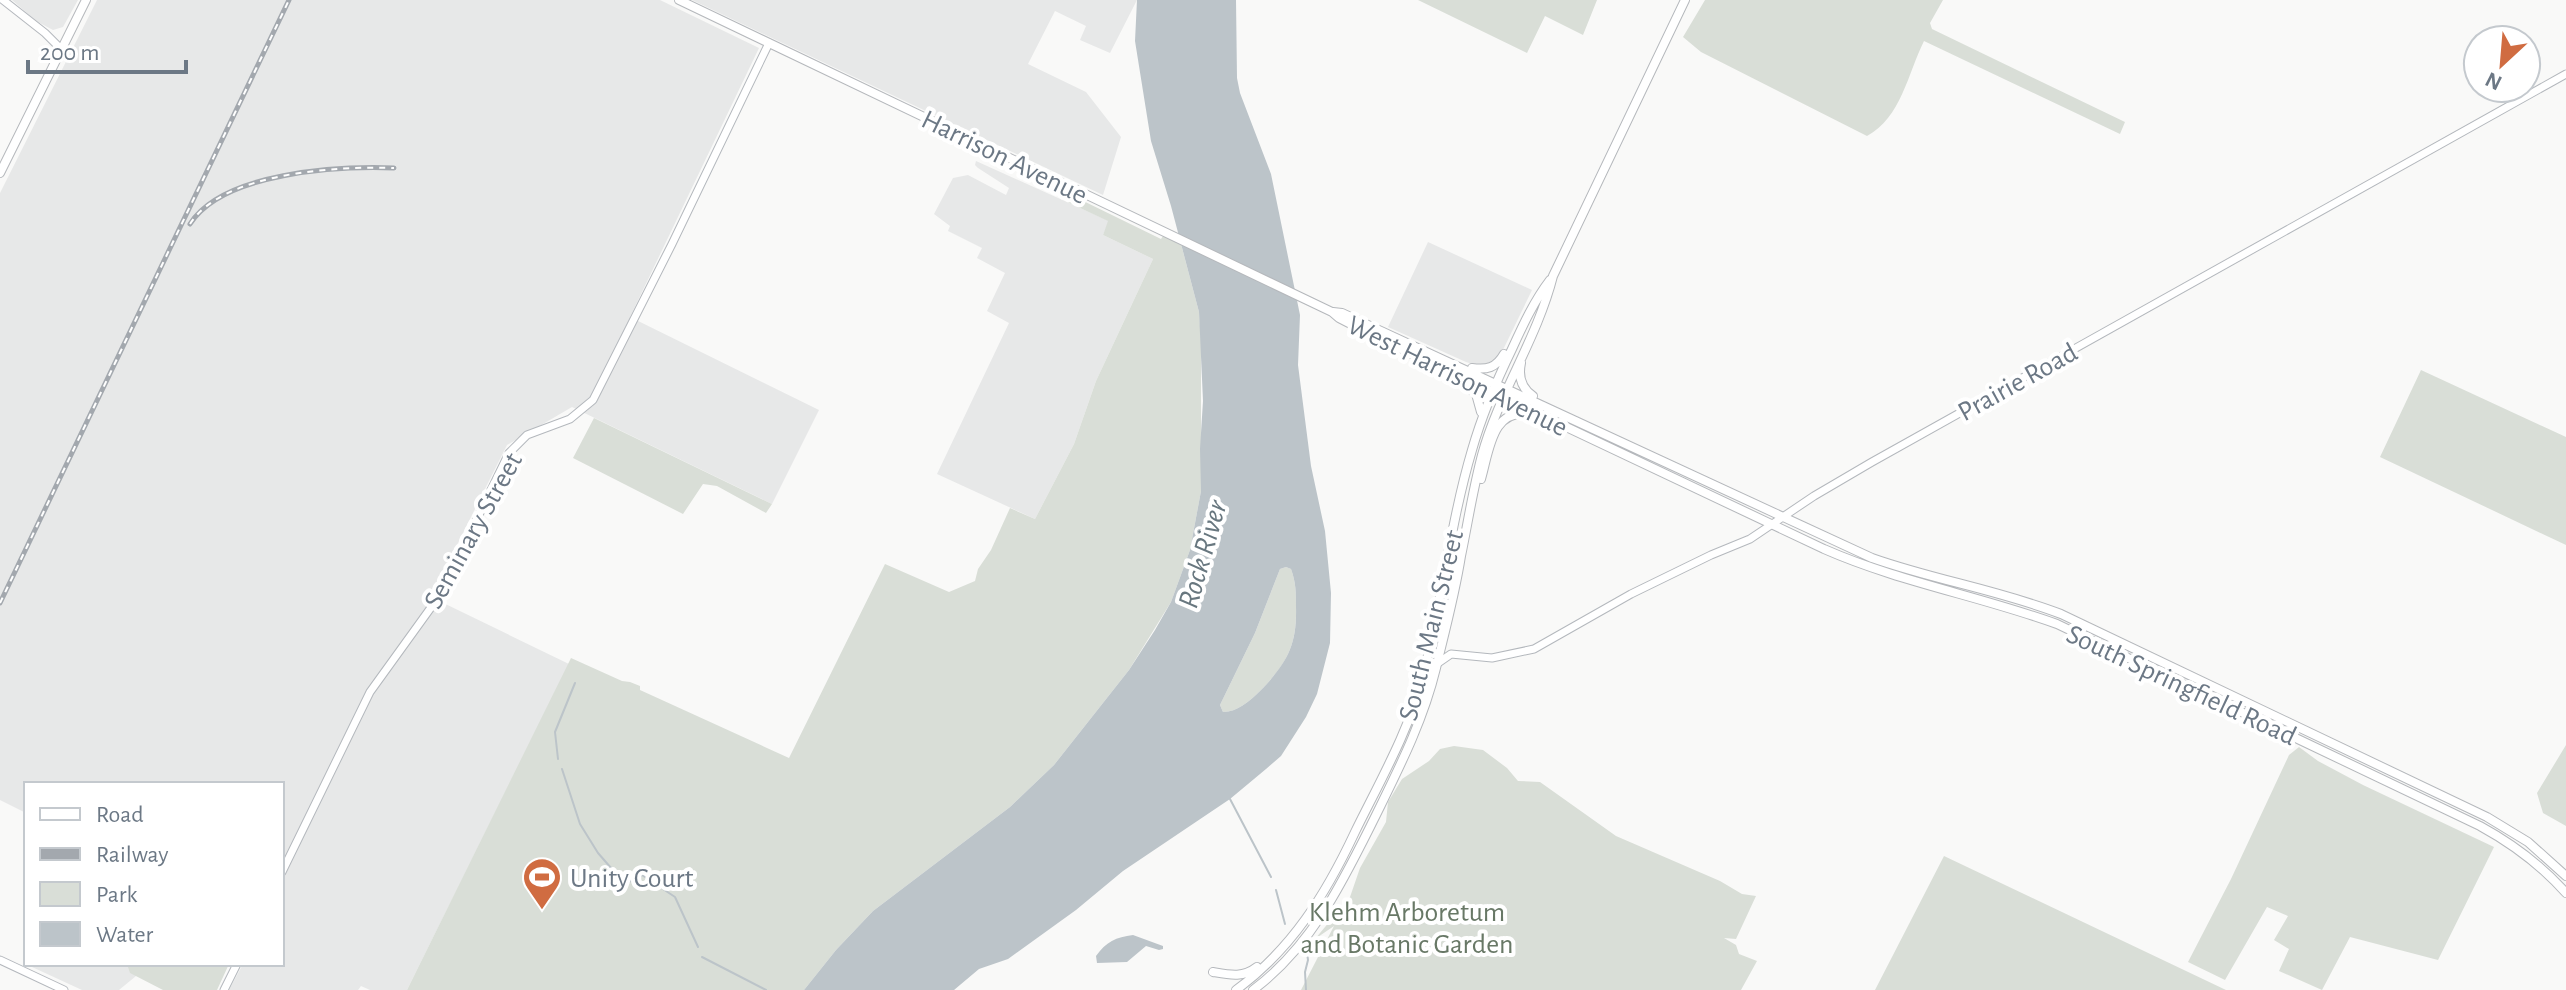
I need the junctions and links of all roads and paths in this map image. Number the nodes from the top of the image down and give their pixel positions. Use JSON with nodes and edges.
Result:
{"nodes":[{"id":1,"x":3,"y":0,"type":"edge"},
{"id":2,"x":86,"y":0,"type":"edge"},
{"id":3,"x":679,"y":0,"type":"edge"},
{"id":4,"x":1685,"y":0,"type":"edge"},
{"id":5,"x":769,"y":43,"type":"junction"},
{"id":6,"x":62,"y":50,"type":"junction"},
{"id":7,"x":2566,"y":74,"type":"edge"},
{"id":8,"x":0,"y":173,"type":"edge"},
{"id":9,"x":1553,"y":276,"type":"junction"},
{"id":10,"x":1540,"y":292,"type":"junction"},
{"id":11,"x":1332,"y":312,"type":"junction"},
{"id":12,"x":1397,"y":348,"type":"junction"},
{"id":13,"x":1524,"y":352,"type":"junction"},
{"id":14,"x":1454,"y":363,"type":"junction"},
{"id":15,"x":1496,"y":383,"type":"junction"},
{"id":16,"x":1491,"y":392,"type":"junction"},
{"id":17,"x":1504,"y":393,"type":"junction"},
{"id":18,"x":1554,"y":422,"type":"junction"},
{"id":19,"x":1480,"y":423,"type":"junction"},
{"id":20,"x":1618,"y":441,"type":"junction"},
{"id":21,"x":1471,"y":502,"type":"junction"},
{"id":22,"x":1783,"y":518,"type":"junction"},
{"id":23,"x":1773,"y":525,"type":"junction"},
{"id":24,"x":1444,"y":634,"type":"junction"},
{"id":25,"x":1460,"y":653,"type":"junction"},
{"id":26,"x":1438,"y":663,"type":"junction"},
{"id":27,"x":284,"y":868,"type":"edge"},
{"id":28,"x":2566,"y":876,"type":"edge"},
{"id":29,"x":2566,"y":893,"type":"edge"},
{"id":30,"x":1320,"y":899,"type":"junction"},
{"id":31,"x":0,"y":960,"type":"edge"},
{"id":32,"x":236,"y":966,"type":"edge"},
{"id":33,"x":1213,"y":972,"type":"dead end"},
{"id":34,"x":64,"y":990,"type":"edge"},
{"id":35,"x":224,"y":990,"type":"edge"},
{"id":36,"x":1238,"y":990,"type":"edge"},
{"id":37,"x":1253,"y":990,"type":"edge"}],
"edges":[{"from":1,"to":6,"type":"street"},
{"from":2,"to":6,"type":"main road"},
{"from":3,"to":5,"type":"main road","name":"Harrison Avenue"},
{"from":4,"to":9,"type":"main road","name":"South Main Street"},
{"from":5,"to":11,"type":"main road","name":"Harrison Avenue"},
{"from":5,"to":27,"type":"street","name":"Seminary Street"},
{"from":6,"to":8,"type":"main road"},
{"from":7,"to":22,"type":"street","name":"Prairie Road"},
{"from":9,"to":10,"type":"main road","name":"South Main Street"},
{"from":9,"to":13,"type":"main road","name":"South Main Street"},
{"from":10,"to":14,"type":"main road"},
{"from":10,"to":15,"type":"main road","name":"South Main Street"},
{"from":11,"to":12,"type":"main road","name":"West Harrison Avenue"},
{"from":11,"to":14,"type":"main road","name":"West Harrison Avenue"},
{"from":12,"to":16,"type":"main road","name":"West Harrison Avenue"},
{"from":12,"to":19,"type":"main road"},
{"from":13,"to":17,"type":"main road","name":"South Main Street"},
{"from":13,"to":20,"type":"main road"},
{"from":14,"to":15,"type":"main road","name":"West Harrison Avenue"},
{"from":15,"to":16,"type":"main road","name":"South Main Street"},
{"from":15,"to":17,"type":"main road","name":"West Harrison Avenue"},
{"from":16,"to":17,"type":"main road","name":"West Harrison Avenue"},
{"from":16,"to":19,"type":"main road","name":"South Main Street"},
{"from":17,"to":18,"type":"main road","name":"West Harrison Avenue"},
{"from":17,"to":20,"type":"main road","name":"West Harrison Avenue"},
{"from":17,"to":21,"type":"main road","name":"South Main Street"},
{"from":18,"to":21,"type":"main road"},
{"from":18,"to":23,"type":"main road","name":"West Harrison Avenue"},
{"from":19,"to":30,"type":"main road","name":"South Main Street"},
{"from":20,"to":22,"type":"main road","name":"West Harrison Avenue"},
{"from":21,"to":24,"type":"main road","name":"South Main Street"},
{"from":22,"to":23,"type":"street","name":"Prairie Road"},
{"from":22,"to":28,"type":"main road","name":"South Springfield Road"},
{"from":23,"to":25,"type":"street","name":"Prairie Road"},
{"from":23,"to":29,"type":"main road","name":"South Springfield Road"},
{"from":24,"to":25,"type":"street"},
{"from":24,"to":26,"type":"main road","name":"South Main Street"},
{"from":25,"to":26,"type":"street","name":"Prairie Road"},
{"from":26,"to":37,"type":"main road","name":"South Main Street"},
{"from":30,"to":33,"type":"main road"},
{"from":30,"to":36,"type":"main road","name":"South Main Street"},
{"from":31,"to":34,"type":"street"},
{"from":32,"to":35,"type":"street"}]}
